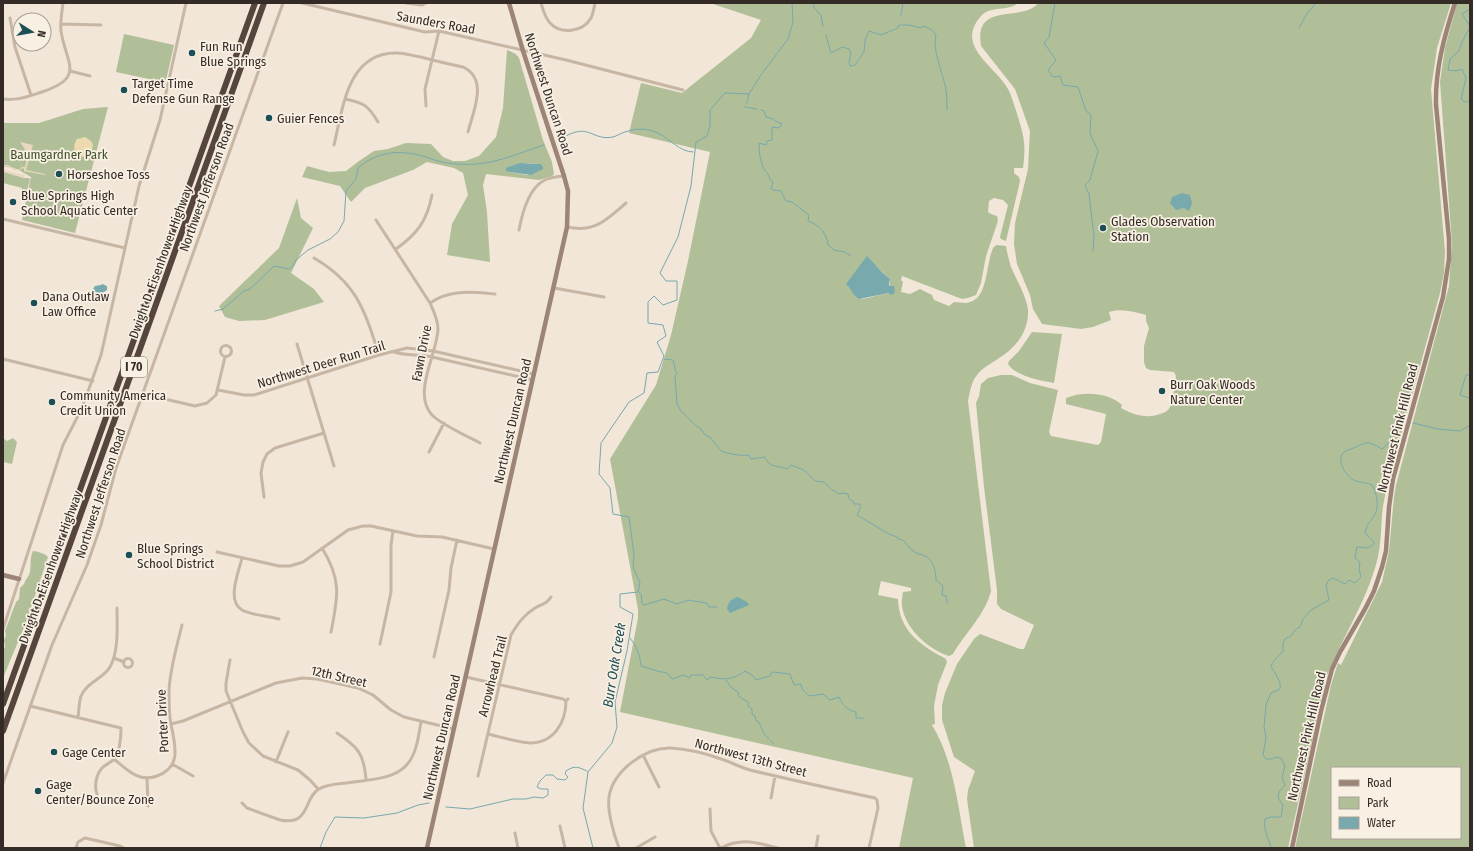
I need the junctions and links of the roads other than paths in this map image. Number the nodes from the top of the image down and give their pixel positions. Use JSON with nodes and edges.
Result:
{"nodes":[{"id":1,"x":63,"y":3,"type":"edge"},
{"id":2,"x":186,"y":3,"type":"edge"},
{"id":3,"x":255,"y":3,"type":"edge"},
{"id":4,"x":264,"y":3,"type":"edge"},
{"id":5,"x":283,"y":3,"type":"edge"},
{"id":6,"x":302,"y":3,"type":"edge"},
{"id":7,"x":406,"y":3,"type":"edge"},
{"id":8,"x":426,"y":3,"type":"edge"},
{"id":9,"x":509,"y":3,"type":"edge"},
{"id":10,"x":542,"y":3,"type":"edge"},
{"id":11,"x":595,"y":3,"type":"edge"},
{"id":12,"x":1455,"y":3,"type":"edge"},
{"id":13,"x":10,"y":18,"type":"dead end"},
{"id":14,"x":61,"y":24,"type":"junction"},
{"id":15,"x":101,"y":25,"type":"dead end"},
{"id":16,"x":439,"y":31,"type":"junction"},
{"id":17,"x":523,"y":50,"type":"junction"},
{"id":18,"x":432,"y":60,"type":"junction"},
{"id":19,"x":70,"y":71,"type":"junction"},
{"id":20,"x":90,"y":76,"type":"dead end"},
{"id":21,"x":683,"y":90,"type":"dead end"},
{"id":22,"x":31,"y":96,"type":"junction"},
{"id":23,"x":3,"y":99,"type":"edge"},
{"id":24,"x":345,"y":99,"type":"junction"},
{"id":25,"x":426,"y":106,"type":"dead end"},
{"id":26,"x":378,"y":122,"type":"dead end"},
{"id":27,"x":468,"y":132,"type":"dead end"},
{"id":28,"x":334,"y":145,"type":"dead end"},
{"id":29,"x":564,"y":176,"type":"junction"},
{"id":30,"x":432,"y":195,"type":"dead end"},
{"id":31,"x":626,"y":203,"type":"dead end"},
{"id":32,"x":3,"y":219,"type":"edge"},
{"id":33,"x":376,"y":220,"type":"dead end"},
{"id":34,"x":567,"y":227,"type":"junction"},
{"id":35,"x":519,"y":230,"type":"dead end"},
{"id":36,"x":124,"y":248,"type":"junction"},
{"id":37,"x":396,"y":249,"type":"junction"},
{"id":38,"x":314,"y":258,"type":"dead end"},
{"id":39,"x":554,"y":288,"type":"junction"},
{"id":40,"x":495,"y":294,"type":"dead end"},
{"id":41,"x":604,"y":297,"type":"dead end"},
{"id":42,"x":430,"y":303,"type":"junction"},
{"id":43,"x":297,"y":344,"type":"dead end"},
{"id":44,"x":433,"y":351,"type":"junction"},
{"id":45,"x":394,"y":352,"type":"junction"},
{"id":46,"x":379,"y":355,"type":"junction"},
{"id":47,"x":225,"y":357,"type":"dead end"},
{"id":48,"x":432,"y":357,"type":"junction"},
{"id":49,"x":3,"y":359,"type":"edge"},
{"id":50,"x":482,"y":362,"type":"junction"},
{"id":51,"x":480,"y":368,"type":"junction"},
{"id":52,"x":534,"y":374,"type":"junction"},
{"id":53,"x":307,"y":378,"type":"junction"},
{"id":54,"x":533,"y":380,"type":"junction"},
{"id":55,"x":93,"y":381,"type":"junction"},
{"id":56,"x":218,"y":390,"type":"junction"},
{"id":57,"x":143,"y":394,"type":"junction"},
{"id":58,"x":444,"y":423,"type":"junction"},
{"id":59,"x":324,"y":433,"type":"junction"},
{"id":60,"x":480,"y":443,"type":"dead end"},
{"id":61,"x":429,"y":452,"type":"dead end"},
{"id":62,"x":334,"y":466,"type":"dead end"},
{"id":63,"x":264,"y":497,"type":"dead end"},
{"id":64,"x":393,"y":531,"type":"junction"},
{"id":65,"x":457,"y":540,"type":"junction"},
{"id":66,"x":322,"y":548,"type":"junction"},
{"id":67,"x":494,"y":549,"type":"junction"},
{"id":68,"x":217,"y":552,"type":"dead end"},
{"id":69,"x":242,"y":558,"type":"junction"},
{"id":70,"x":3,"y":575,"type":"edge"},
{"id":71,"x":19,"y":579,"type":"junction"},
{"id":72,"x":551,"y":597,"type":"dead end"},
{"id":73,"x":117,"y":608,"type":"dead end"},
{"id":74,"x":278,"y":619,"type":"dead end"},
{"id":75,"x":182,"y":625,"type":"dead end"},
{"id":76,"x":3,"y":629,"type":"edge"},
{"id":77,"x":331,"y":632,"type":"dead end"},
{"id":78,"x":380,"y":644,"type":"dead end"},
{"id":79,"x":434,"y":657,"type":"dead end"},
{"id":80,"x":114,"y":658,"type":"junction"},
{"id":81,"x":230,"y":660,"type":"dead end"},
{"id":82,"x":124,"y":662,"type":"dead end"},
{"id":83,"x":466,"y":677,"type":"junction"},
{"id":84,"x":499,"y":684,"type":"junction"},
{"id":85,"x":230,"y":702,"type":"junction"},
{"id":86,"x":3,"y":704,"type":"edge"},
{"id":87,"x":30,"y":706,"type":"junction"},
{"id":88,"x":78,"y":717,"type":"junction"},
{"id":89,"x":421,"y":722,"type":"junction"},
{"id":90,"x":171,"y":724,"type":"junction"},
{"id":91,"x":454,"y":729,"type":"junction"},
{"id":92,"x":3,"y":731,"type":"edge"},
{"id":93,"x":288,"y":732,"type":"dead end"},
{"id":94,"x":337,"y":734,"type":"dead end"},
{"id":95,"x":488,"y":734,"type":"junction"},
{"id":96,"x":643,"y":755,"type":"junction"},
{"id":97,"x":114,"y":759,"type":"junction"},
{"id":98,"x":276,"y":762,"type":"junction"},
{"id":99,"x":172,"y":764,"type":"junction"},
{"id":100,"x":192,"y":776,"type":"dead end"},
{"id":101,"x":478,"y":776,"type":"dead end"},
{"id":102,"x":775,"y":776,"type":"junction"},
{"id":103,"x":148,"y":778,"type":"junction"},
{"id":104,"x":366,"y":779,"type":"junction"},
{"id":105,"x":3,"y":783,"type":"edge"},
{"id":106,"x":659,"y":787,"type":"dead end"},
{"id":107,"x":318,"y":790,"type":"junction"},
{"id":108,"x":97,"y":794,"type":"dead end"},
{"id":109,"x":771,"y":798,"type":"dead end"},
{"id":110,"x":882,"y":798,"type":"dead end"},
{"id":111,"x":878,"y":800,"type":"junction"},
{"id":112,"x":242,"y":803,"type":"dead end"},
{"id":113,"x":148,"y":806,"type":"dead end"},
{"id":114,"x":710,"y":809,"type":"dead end"},
{"id":115,"x":560,"y":826,"type":"dead end"},
{"id":116,"x":515,"y":833,"type":"dead end"},
{"id":117,"x":818,"y":836,"type":"dead end"},
{"id":118,"x":655,"y":837,"type":"dead end"},
{"id":119,"x":76,"y":848,"type":"edge"},
{"id":120,"x":124,"y":848,"type":"edge"},
{"id":121,"x":427,"y":848,"type":"edge"},
{"id":122,"x":518,"y":848,"type":"edge"},
{"id":123,"x":565,"y":848,"type":"edge"},
{"id":124,"x":619,"y":848,"type":"edge"},
{"id":125,"x":636,"y":848,"type":"edge"},
{"id":126,"x":721,"y":848,"type":"edge"},
{"id":127,"x":778,"y":848,"type":"edge"},
{"id":128,"x":816,"y":848,"type":"edge"},
{"id":129,"x":869,"y":848,"type":"edge"},
{"id":130,"x":1292,"y":848,"type":"edge"}],
"edges":[{"from":1,"to":14,"type":"street"},
{"from":2,"to":36,"type":"street"},
{"from":3,"to":86,"type":"highway","name":"Dwight D. Eisenhower Highway","number":"I 70"},
{"from":4,"to":92,"type":"highway","name":"Dwight D. Eisenhower Highway","number":"I 70"},
{"from":5,"to":57,"type":"street","name":"Northwest Jefferson Road"},
{"from":6,"to":16,"type":"street","name":"Saunders Road"},
{"from":7,"to":8,"type":"street"},
{"from":9,"to":17,"type":"street","name":"Northwest Duncan Road"},
{"from":10,"to":11,"type":"street"},
{"from":12,"to":130,"type":"street","name":"Northwest Pink Hill Road"},
{"from":13,"to":22,"type":"street"},
{"from":14,"to":15,"type":"street"},
{"from":14,"to":19,"type":"street"},
{"from":16,"to":17,"type":"street","name":"Saunders Road"},
{"from":16,"to":18,"type":"street"},
{"from":17,"to":21,"type":"street","name":"Saunders Road"},
{"from":17,"to":29,"type":"street","name":"Northwest Duncan Road"},
{"from":18,"to":24,"type":"street"},
{"from":18,"to":25,"type":"street"},
{"from":18,"to":27,"type":"street"},
{"from":19,"to":20,"type":"street"},
{"from":19,"to":22,"type":"street"},
{"from":22,"to":23,"type":"street"},
{"from":24,"to":26,"type":"street"},
{"from":24,"to":28,"type":"street"},
{"from":29,"to":34,"type":"street","name":"Northwest Duncan Road"},
{"from":29,"to":35,"type":"street"},
{"from":30,"to":37,"type":"street"},
{"from":31,"to":34,"type":"street"},
{"from":32,"to":36,"type":"street"},
{"from":33,"to":37,"type":"street","name":"Fawn Drive"},
{"from":34,"to":39,"type":"street","name":"Northwest Duncan Road"},
{"from":36,"to":55,"type":"street"},
{"from":37,"to":42,"type":"street","name":"Fawn Drive"},
{"from":38,"to":46,"type":"street"},
{"from":39,"to":41,"type":"street"},
{"from":39,"to":52,"type":"street","name":"Northwest Duncan Road"},
{"from":40,"to":42,"type":"street"},
{"from":42,"to":44,"type":"street","name":"Fawn Drive"},
{"from":43,"to":53,"type":"street"},
{"from":44,"to":45,"type":"street","name":"Northwest Deer Run Trail"},
{"from":44,"to":48,"type":"street","name":"Fawn Drive"},
{"from":44,"to":50,"type":"street","name":"Northwest Deer Run Trail"},
{"from":45,"to":46,"type":"street","name":"Northwest Deer Run Trail"},
{"from":45,"to":48,"type":"street","name":"Northwest Deer Run Trail"},
{"from":46,"to":53,"type":"street","name":"Northwest Deer Run Trail"},
{"from":47,"to":56,"type":"street"},
{"from":48,"to":51,"type":"street","name":"Northwest Deer Run Trail"},
{"from":48,"to":58,"type":"street","name":"Fawn Drive"},
{"from":49,"to":55,"type":"street"},
{"from":50,"to":51,"type":"street"},
{"from":50,"to":52,"type":"street","name":"Northwest Deer Run Trail"},
{"from":51,"to":54,"type":"street","name":"Northwest Deer Run Trail"},
{"from":52,"to":54,"type":"street","name":"Northwest Duncan Road"},
{"from":53,"to":56,"type":"street","name":"Northwest Deer Run Trail"},
{"from":53,"to":59,"type":"street"},
{"from":54,"to":67,"type":"street","name":"Northwest Duncan Road"},
{"from":55,"to":71,"type":"street"},
{"from":56,"to":57,"type":"street"},
{"from":57,"to":87,"type":"street","name":"Northwest Jefferson Road"},
{"from":58,"to":60,"type":"street","name":"Fawn Drive"},
{"from":58,"to":61,"type":"street"},
{"from":59,"to":62,"type":"street"},
{"from":59,"to":63,"type":"street"},
{"from":64,"to":65,"type":"street"},
{"from":64,"to":66,"type":"street"},
{"from":64,"to":78,"type":"street"},
{"from":65,"to":67,"type":"street"},
{"from":65,"to":79,"type":"street"},
{"from":66,"to":69,"type":"street"},
{"from":66,"to":77,"type":"street"},
{"from":67,"to":83,"type":"street","name":"Northwest Duncan Road"},
{"from":68,"to":69,"type":"street"},
{"from":69,"to":74,"type":"street"},
{"from":70,"to":71,"type":"street"},
{"from":71,"to":76,"type":"street"},
{"from":72,"to":84,"type":"street","name":"Arrowhead Trail"},
{"from":73,"to":80,"type":"street"},
{"from":75,"to":90,"type":"street","name":"Porter Drive"},
{"from":80,"to":82,"type":"street"},
{"from":80,"to":88,"type":"street"},
{"from":81,"to":85,"type":"street"},
{"from":83,"to":84,"type":"street"},
{"from":83,"to":91,"type":"street","name":"Northwest Duncan Road"},
{"from":84,"to":95,"type":"street","name":"Arrowhead Trail"},
{"from":84,"to":95,"type":"street"},
{"from":85,"to":89,"type":"street","name":"12th Street"},
{"from":85,"to":90,"type":"street","name":"12th Street"},
{"from":85,"to":98,"type":"street"},
{"from":87,"to":88,"type":"street"},
{"from":87,"to":105,"type":"street","name":"Northwest Jefferson Road"},
{"from":88,"to":97,"type":"street"},
{"from":89,"to":91,"type":"street","name":"12th Street"},
{"from":89,"to":104,"type":"street"},
{"from":90,"to":99,"type":"street","name":"Porter Drive"},
{"from":91,"to":121,"type":"street","name":"Northwest Duncan Road"},
{"from":93,"to":98,"type":"street"},
{"from":94,"to":104,"type":"street"},
{"from":95,"to":101,"type":"street","name":"Arrowhead Trail"},
{"from":96,"to":102,"type":"street","name":"Northwest 13th Street"},
{"from":96,"to":106,"type":"street"},
{"from":96,"to":124,"type":"street","name":"Northwest 13th Street"},
{"from":97,"to":103,"type":"street"},
{"from":97,"to":108,"type":"street"},
{"from":98,"to":107,"type":"street"},
{"from":99,"to":100,"type":"street"},
{"from":99,"to":103,"type":"street","name":"Porter Drive"},
{"from":102,"to":109,"type":"street"},
{"from":102,"to":111,"type":"street","name":"Northwest 13th Street"},
{"from":103,"to":113,"type":"street"},
{"from":104,"to":107,"type":"street"},
{"from":107,"to":112,"type":"street"},
{"from":110,"to":111,"type":"street"},
{"from":111,"to":129,"type":"street"},
{"from":114,"to":126,"type":"street"},
{"from":115,"to":123,"type":"street"},
{"from":116,"to":122,"type":"street"},
{"from":117,"to":128,"type":"street"},
{"from":118,"to":125,"type":"street"},
{"from":119,"to":120,"type":"street"},
{"from":126,"to":127,"type":"street"}]}
